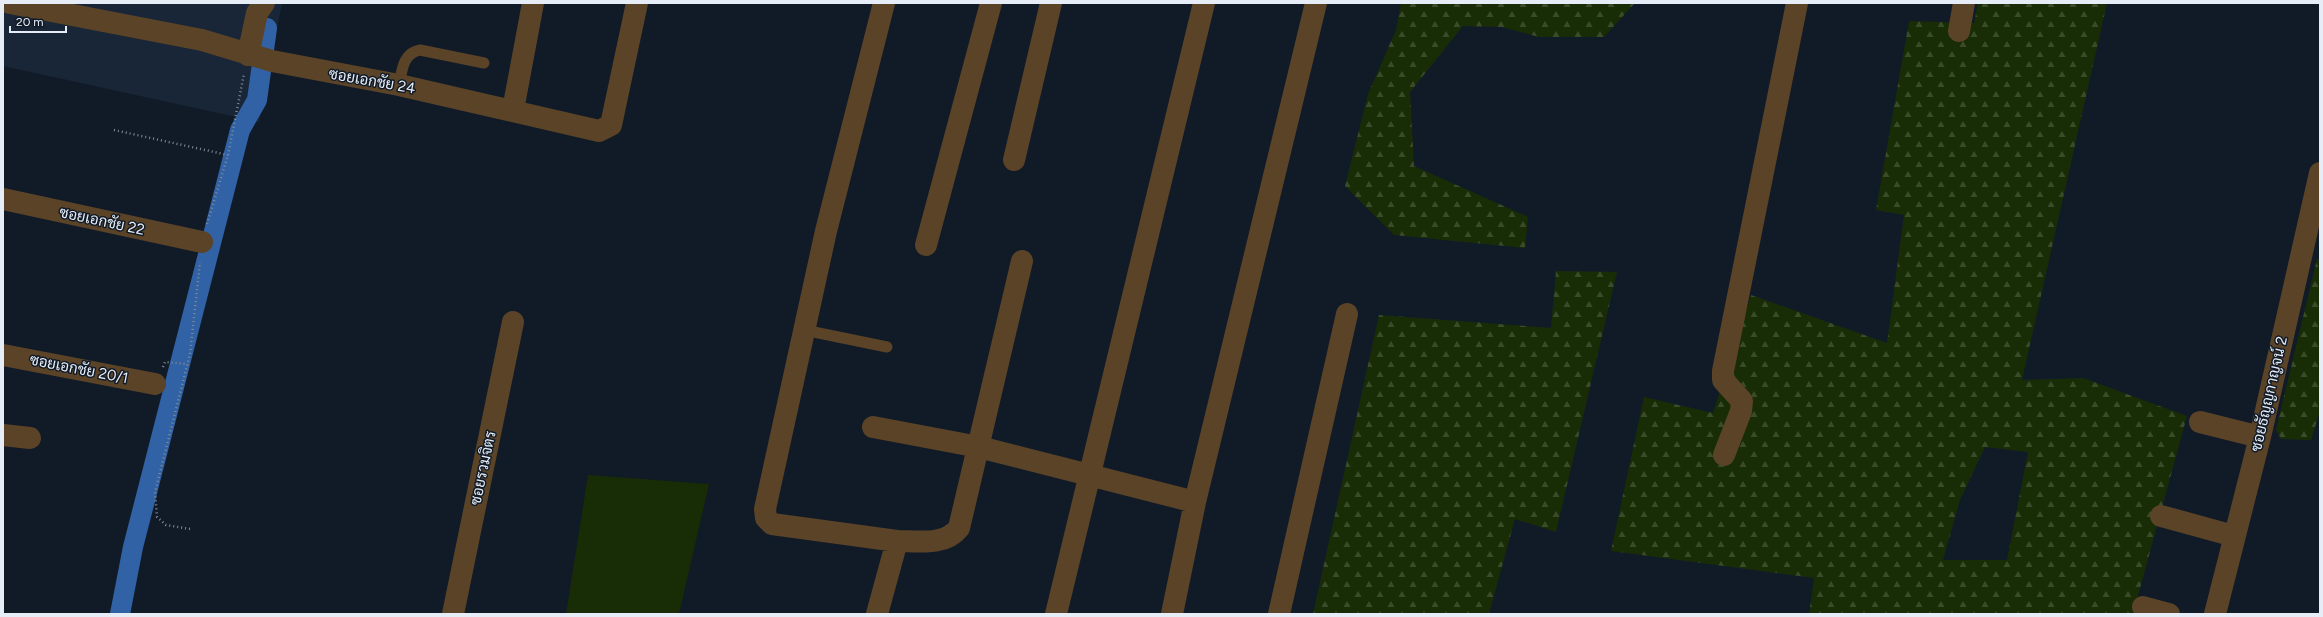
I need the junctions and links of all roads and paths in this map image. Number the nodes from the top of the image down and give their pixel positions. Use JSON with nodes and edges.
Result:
{"nodes":[{"id":1,"x":10,"y":3,"type":"edge"},
{"id":2,"x":264,"y":3,"type":"edge"},
{"id":3,"x":533,"y":3,"type":"edge"},
{"id":4,"x":637,"y":3,"type":"edge"},
{"id":5,"x":884,"y":3,"type":"edge"},
{"id":6,"x":991,"y":3,"type":"edge"},
{"id":7,"x":1051,"y":3,"type":"edge"},
{"id":8,"x":1204,"y":3,"type":"edge"},
{"id":9,"x":1316,"y":3,"type":"edge"},
{"id":10,"x":1797,"y":3,"type":"edge"},
{"id":11,"x":1964,"y":3,"type":"edge"},
{"id":12,"x":1959,"y":31,"type":"dead end"},
{"id":13,"x":259,"y":58,"type":"junction"},
{"id":14,"x":484,"y":64,"type":"dead end"},
{"id":15,"x":399,"y":85,"type":"junction"},
{"id":16,"x":513,"y":110,"type":"junction"},
{"id":17,"x":114,"y":130,"type":"dead end"},
{"id":18,"x":228,"y":155,"type":"junction"},
{"id":19,"x":1014,"y":160,"type":"dead end"},
{"id":20,"x":2320,"y":173,"type":"edge"},
{"id":21,"x":3,"y":199,"type":"edge"},
{"id":22,"x":202,"y":242,"type":"junction"},
{"id":23,"x":926,"y":245,"type":"dead end"},
{"id":24,"x":1022,"y":261,"type":"dead end"},
{"id":25,"x":1347,"y":314,"type":"dead end"},
{"id":26,"x":513,"y":322,"type":"dead end"},
{"id":27,"x":804,"y":330,"type":"junction"},
{"id":28,"x":887,"y":347,"type":"dead end"},
{"id":29,"x":3,"y":355,"type":"edge"},
{"id":30,"x":154,"y":384,"type":"dead end"},
{"id":31,"x":2200,"y":422,"type":"dead end"},
{"id":32,"x":873,"y":427,"type":"dead end"},
{"id":33,"x":3,"y":435,"type":"edge"},
{"id":34,"x":2260,"y":437,"type":"junction"},
{"id":35,"x":30,"y":438,"type":"dead end"},
{"id":36,"x":979,"y":447,"type":"junction"},
{"id":37,"x":1724,"y":454,"type":"dead end"},
{"id":38,"x":1090,"y":474,"type":"junction"},
{"id":39,"x":1195,"y":502,"type":"junction"},
{"id":40,"x":2161,"y":516,"type":"dead end"},
{"id":41,"x":190,"y":529,"type":"dead end"},
{"id":42,"x":2234,"y":536,"type":"junction"},
{"id":43,"x":897,"y":541,"type":"junction"},
{"id":44,"x":2143,"y":607,"type":"dead end"},
{"id":45,"x":453,"y":614,"type":"edge"},
{"id":46,"x":877,"y":614,"type":"edge"},
{"id":47,"x":1056,"y":614,"type":"edge"},
{"id":48,"x":1172,"y":614,"type":"edge"},
{"id":49,"x":1279,"y":614,"type":"edge"},
{"id":50,"x":2169,"y":614,"type":"edge"},
{"id":51,"x":2215,"y":614,"type":"edge"}],
"edges":[{"from":1,"to":13,"type":"street","name":"ซอยเอกชัย 24"},
{"from":2,"to":13,"type":"street"},
{"from":3,"to":16,"type":"street"},
{"from":4,"to":16,"type":"street","name":"ซอยเอกชัย 24"},
{"from":5,"to":27,"type":"street"},
{"from":6,"to":23,"type":"street"},
{"from":7,"to":19,"type":"street"},
{"from":8,"to":38,"type":"street"},
{"from":9,"to":39,"type":"street"},
{"from":10,"to":37,"type":"street"},
{"from":11,"to":12,"type":"street"},
{"from":13,"to":15,"type":"street","name":"ซอยเอกชัย 24"},
{"from":13,"to":18,"type":"path"},
{"from":14,"to":15,"type":"lane"},
{"from":15,"to":16,"type":"street","name":"ซอยเอกชัย 24"},
{"from":17,"to":18,"type":"path"},
{"from":18,"to":22,"type":"path"},
{"from":20,"to":34,"type":"street","name":"ซอยธัญญกาญจน์ 2"},
{"from":21,"to":22,"type":"street","name":"ซอยเอกชัย 22"},
{"from":22,"to":41,"type":"path"},
{"from":24,"to":36,"type":"street"},
{"from":25,"to":49,"type":"street"},
{"from":26,"to":45,"type":"street","name":"ซอยรวมจิตร"},
{"from":27,"to":28,"type":"lane"},
{"from":27,"to":43,"type":"street"},
{"from":29,"to":30,"type":"street","name":"ซอยเอกชัย 20/1"},
{"from":31,"to":34,"type":"street"},
{"from":32,"to":36,"type":"street"},
{"from":33,"to":35,"type":"street"},
{"from":34,"to":42,"type":"street","name":"ซอยธัญญกาญจน์ 2"},
{"from":36,"to":38,"type":"street"},
{"from":36,"to":43,"type":"street"},
{"from":38,"to":39,"type":"street"},
{"from":38,"to":47,"type":"street"},
{"from":39,"to":48,"type":"street"},
{"from":40,"to":42,"type":"street"},
{"from":42,"to":51,"type":"street","name":"ซอยธัญญกาญจน์ 2"},
{"from":43,"to":46,"type":"street"},
{"from":44,"to":50,"type":"street"}]}
